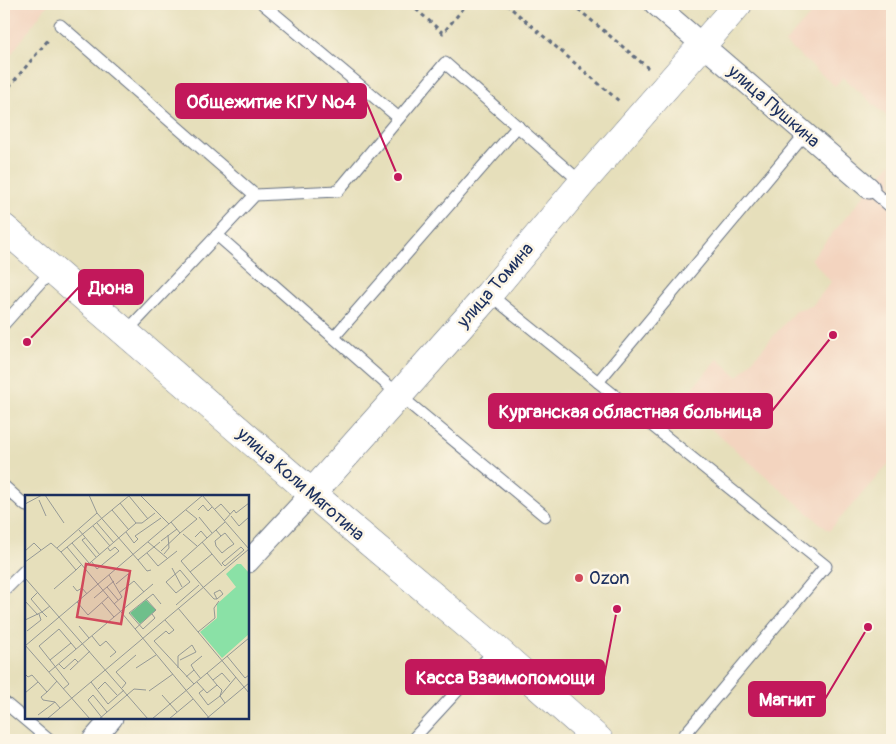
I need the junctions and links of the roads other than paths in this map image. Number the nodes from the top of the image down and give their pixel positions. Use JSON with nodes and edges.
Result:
{"nodes":[{"id":1,"x":264,"y":4,"type":"edge"},
{"id":2,"x":655,"y":4,"type":"edge"},
{"id":3,"x":738,"y":4,"type":"edge"},
{"id":4,"x":60,"y":25,"type":"road end"},
{"id":5,"x":703,"y":44,"type":"junction"},
{"id":6,"x":400,"y":118,"type":"junction"},
{"id":7,"x":518,"y":126,"type":"junction"},
{"id":8,"x":806,"y":133,"type":"junction"},
{"id":9,"x":582,"y":183,"type":"junction"},
{"id":10,"x":870,"y":188,"type":"joint"},
{"id":11,"x":255,"y":195,"type":"junction"},
{"id":12,"x":892,"y":208,"type":"edge"},
{"id":13,"x":4,"y":228,"type":"edge"},
{"id":14,"x":217,"y":235,"type":"junction"},
{"id":15,"x":53,"y":270,"type":"junction"},
{"id":16,"x":489,"y":294,"type":"junction"},
{"id":17,"x":4,"y":324,"type":"edge"},
{"id":18,"x":126,"y":332,"type":"junction"},
{"id":19,"x":334,"y":337,"type":"junction"},
{"id":20,"x":598,"y":382,"type":"junction"},
{"id":21,"x":399,"y":395,"type":"junction"},
{"id":22,"x":4,"y":486,"type":"edge"},
{"id":23,"x":312,"y":493,"type":"junction"},
{"id":24,"x":25,"y":505,"type":"edge"},
{"id":25,"x":545,"y":516,"type":"dead end"},
{"id":26,"x":249,"y":561,"type":"edge"},
{"id":27,"x":25,"y":570,"type":"edge"},
{"id":28,"x":4,"y":591,"type":"edge"},
{"id":29,"x":496,"y":649,"type":"junction"},
{"id":30,"x":4,"y":702,"type":"edge"},
{"id":31,"x":111,"y":719,"type":"edge"},
{"id":32,"x":49,"y":740,"type":"edge"},
{"id":33,"x":93,"y":740,"type":"edge"},
{"id":34,"x":412,"y":740,"type":"edge"},
{"id":35,"x":600,"y":740,"type":"edge"},
{"id":36,"x":680,"y":740,"type":"edge"}],
"edges":[{"from":1,"to":6,"type":"lane"},
{"from":2,"to":5,"type":"street","name":"улица Пушкина"},
{"from":3,"to":5,"type":"main road","name":"улица Томина"},
{"from":4,"to":11,"type":"lane"},
{"from":5,"to":8,"type":"street","name":"улица Пушкина"},
{"from":5,"to":9,"type":"main road","name":"улица Томина"},
{"from":6,"to":7,"type":"lane"},
{"from":6,"to":11,"type":"lane"},
{"from":7,"to":9,"type":"lane"},
{"from":7,"to":19,"type":"lane"},
{"from":8,"to":10,"type":"street","name":"улица Пушкина"},
{"from":8,"to":20,"type":"lane"},
{"from":9,"to":16,"type":"main road","name":"улица Томина"},
{"from":10,"to":12,"type":"lane","name":"улица Пушкина"},
{"from":11,"to":14,"type":"lane"},
{"from":13,"to":15,"type":"main road","name":"улица Коли Мяготина"},
{"from":14,"to":18,"type":"lane"},
{"from":14,"to":19,"type":"lane"},
{"from":15,"to":17,"type":"lane"},
{"from":15,"to":18,"type":"main road","name":"улица Коли Мяготина"},
{"from":16,"to":20,"type":"lane"},
{"from":16,"to":21,"type":"main road","name":"улица Томина"},
{"from":18,"to":23,"type":"main road","name":"улица Коли Мяготина"},
{"from":19,"to":21,"type":"lane"},
{"from":20,"to":36,"type":"lane"},
{"from":21,"to":23,"type":"main road","name":"улица Томина"},
{"from":21,"to":25,"type":"lane"},
{"from":22,"to":24,"type":"lane"},
{"from":23,"to":26,"type":"street","name":"улица Томина"},
{"from":23,"to":29,"type":"main road","name":"улица Коли Мяготина"},
{"from":27,"to":28,"type":"lane"},
{"from":29,"to":34,"type":"lane"},
{"from":29,"to":35,"type":"main road","name":"улица Коли Мяготина"},
{"from":30,"to":32,"type":"lane"},
{"from":31,"to":33,"type":"street"}]}
